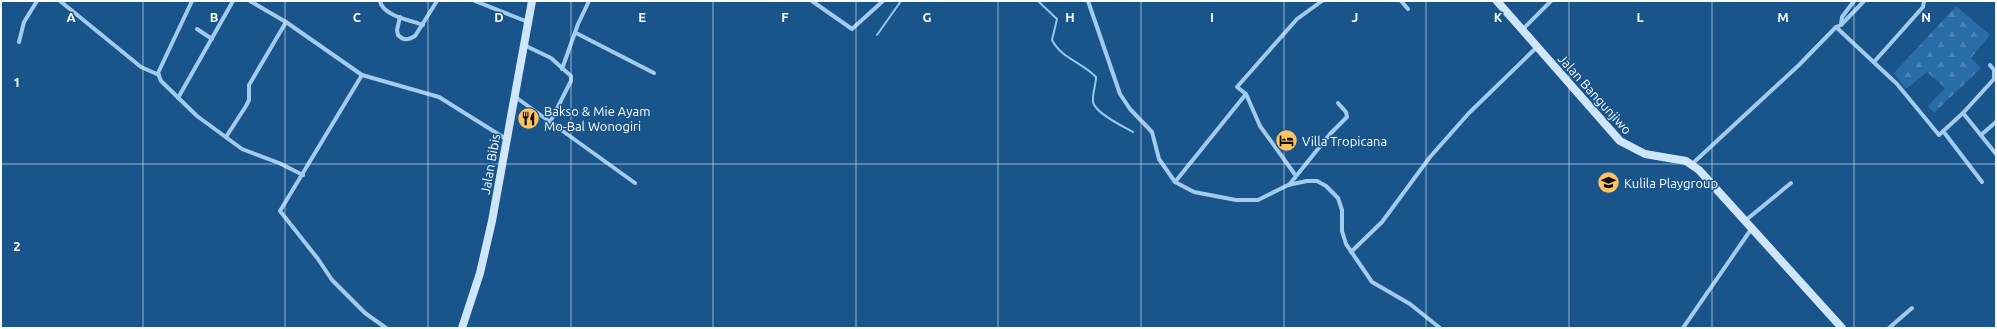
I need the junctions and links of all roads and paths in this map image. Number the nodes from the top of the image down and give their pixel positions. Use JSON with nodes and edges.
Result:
{"nodes":[{"id":1,"x":37,"y":1,"type":"edge"},
{"id":2,"x":60,"y":1,"type":"edge"},
{"id":3,"x":192,"y":1,"type":"edge"},
{"id":4,"x":233,"y":1,"type":"edge"},
{"id":5,"x":250,"y":1,"type":"edge"},
{"id":6,"x":380,"y":1,"type":"edge"},
{"id":7,"x":437,"y":1,"type":"edge"},
{"id":8,"x":475,"y":1,"type":"edge"},
{"id":9,"x":532,"y":1,"type":"edge"},
{"id":10,"x":589,"y":1,"type":"edge"},
{"id":11,"x":812,"y":1,"type":"edge"},
{"id":12,"x":883,"y":1,"type":"edge"},
{"id":13,"x":1088,"y":1,"type":"edge"},
{"id":14,"x":1322,"y":1,"type":"edge"},
{"id":15,"x":1401,"y":1,"type":"edge"},
{"id":16,"x":1551,"y":1,"type":"edge"},
{"id":17,"x":1854,"y":1,"type":"edge"},
{"id":18,"x":1864,"y":1,"type":"edge"},
{"id":19,"x":1924,"y":1,"type":"edge"},
{"id":20,"x":1499,"y":2,"type":"edge"},
{"id":21,"x":1408,"y":9,"type":"dead end"},
{"id":22,"x":400,"y":16,"type":"junction"},
{"id":23,"x":286,"y":22,"type":"junction"},
{"id":24,"x":528,"y":22,"type":"junction"},
{"id":25,"x":422,"y":25,"type":"junction"},
{"id":26,"x":1841,"y":25,"type":"junction"},
{"id":27,"x":1836,"y":27,"type":"junction"},
{"id":28,"x":197,"y":29,"type":"dead end"},
{"id":29,"x":1522,"y":30,"type":"junction"},
{"id":30,"x":576,"y":33,"type":"junction"},
{"id":31,"x":212,"y":39,"type":"junction"},
{"id":32,"x":19,"y":42,"type":"dead end"},
{"id":33,"x":524,"y":45,"type":"junction"},
{"id":34,"x":1537,"y":47,"type":"junction"},
{"id":35,"x":1874,"y":62,"type":"junction"},
{"id":36,"x":1990,"y":65,"type":"dead end"},
{"id":37,"x":562,"y":69,"type":"junction"},
{"id":38,"x":654,"y":72,"type":"dead end"},
{"id":39,"x":159,"y":75,"type":"junction"},
{"id":40,"x":362,"y":75,"type":"junction"},
{"id":41,"x":1246,"y":94,"type":"junction"},
{"id":42,"x":514,"y":96,"type":"junction"},
{"id":43,"x":178,"y":98,"type":"junction"},
{"id":44,"x":1338,"y":103,"type":"dead end"},
{"id":45,"x":1963,"y":113,"type":"junction"},
{"id":46,"x":550,"y":122,"type":"junction"},
{"id":47,"x":1996,"y":122,"type":"edge"},
{"id":48,"x":1944,"y":131,"type":"junction"},
{"id":49,"x":1981,"y":135,"type":"junction"},
{"id":50,"x":226,"y":137,"type":"junction"},
{"id":51,"x":506,"y":139,"type":"junction"},
{"id":52,"x":1996,"y":154,"type":"edge"},
{"id":53,"x":1692,"y":164,"type":"junction"},
{"id":54,"x":303,"y":175,"type":"junction"},
{"id":55,"x":1296,"y":176,"type":"junction"},
{"id":56,"x":1174,"y":182,"type":"junction"},
{"id":57,"x":1982,"y":182,"type":"dead end"},
{"id":58,"x":635,"y":183,"type":"dead end"},
{"id":59,"x":1791,"y":183,"type":"dead end"},
{"id":60,"x":1288,"y":185,"type":"junction"},
{"id":61,"x":1746,"y":220,"type":"junction"},
{"id":62,"x":1752,"y":228,"type":"junction"},
{"id":63,"x":1351,"y":252,"type":"junction"},
{"id":64,"x":1912,"y":308,"type":"dead end"},
{"id":65,"x":386,"y":328,"type":"edge"},
{"id":66,"x":462,"y":328,"type":"edge"},
{"id":67,"x":1440,"y":328,"type":"edge"},
{"id":68,"x":1683,"y":328,"type":"edge"},
{"id":69,"x":1842,"y":328,"type":"edge"},
{"id":70,"x":1889,"y":328,"type":"edge"}],
"edges":[{"from":1,"to":32,"type":"street"},
{"from":2,"to":39,"type":"street"},
{"from":3,"to":39,"type":"street"},
{"from":4,"to":31,"type":"street"},
{"from":5,"to":23,"type":"street"},
{"from":6,"to":22,"type":"street"},
{"from":7,"to":25,"type":"street"},
{"from":8,"to":24,"type":"street"},
{"from":9,"to":24,"type":"main road","name":"Jalan Bibis"},
{"from":10,"to":30,"type":"street"},
{"from":11,"to":12,"type":"street"},
{"from":13,"to":56,"type":"street"},
{"from":14,"to":41,"type":"street"},
{"from":15,"to":21,"type":"street"},
{"from":16,"to":29,"type":"street"},
{"from":17,"to":26,"type":"street"},
{"from":18,"to":26,"type":"street"},
{"from":19,"to":35,"type":"street"},
{"from":20,"to":29,"type":"main road","name":"Jalan Bangunjiwo"},
{"from":22,"to":25,"type":"street"},
{"from":22,"to":25,"type":"street"},
{"from":23,"to":40,"type":"street"},
{"from":23,"to":50,"type":"street"},
{"from":24,"to":33,"type":"main road","name":"Jalan Bibis"},
{"from":26,"to":27,"type":"street"},
{"from":27,"to":35,"type":"street"},
{"from":27,"to":53,"type":"street"},
{"from":28,"to":31,"type":"street"},
{"from":29,"to":34,"type":"main road","name":"Jalan Bangunjiwo"},
{"from":30,"to":37,"type":"street"},
{"from":30,"to":38,"type":"street"},
{"from":31,"to":43,"type":"street"},
{"from":33,"to":37,"type":"street"},
{"from":33,"to":42,"type":"main road","name":"Jalan Bibis"},
{"from":34,"to":53,"type":"main road","name":"Jalan Bangunjiwo"},
{"from":34,"to":63,"type":"street"},
{"from":35,"to":48,"type":"street"},
{"from":36,"to":45,"type":"street"},
{"from":37,"to":46,"type":"street"},
{"from":39,"to":43,"type":"street"},
{"from":40,"to":51,"type":"street"},
{"from":40,"to":54,"type":"street"},
{"from":41,"to":55,"type":"street"},
{"from":41,"to":56,"type":"street"},
{"from":42,"to":46,"type":"street"},
{"from":42,"to":51,"type":"main road","name":"Jalan Bibis"},
{"from":43,"to":50,"type":"street"},
{"from":44,"to":55,"type":"street"},
{"from":45,"to":48,"type":"street"},
{"from":45,"to":49,"type":"street"},
{"from":46,"to":58,"type":"street"},
{"from":47,"to":49,"type":"street"},
{"from":48,"to":57,"type":"street"},
{"from":49,"to":52,"type":"street"},
{"from":50,"to":54,"type":"street"},
{"from":51,"to":66,"type":"main road","name":"Jalan Bibis"},
{"from":53,"to":61,"type":"main road","name":"Jalan Bangunjiwo"},
{"from":54,"to":65,"type":"street"},
{"from":55,"to":60,"type":"street"},
{"from":56,"to":60,"type":"street"},
{"from":59,"to":61,"type":"street"},
{"from":60,"to":63,"type":"street"},
{"from":61,"to":62,"type":"main road","name":"Jalan Bangunjiwo"},
{"from":62,"to":68,"type":"street"},
{"from":62,"to":69,"type":"main road","name":"Jalan Bangunjiwo"},
{"from":63,"to":67,"type":"street"},
{"from":64,"to":70,"type":"street"}]}
